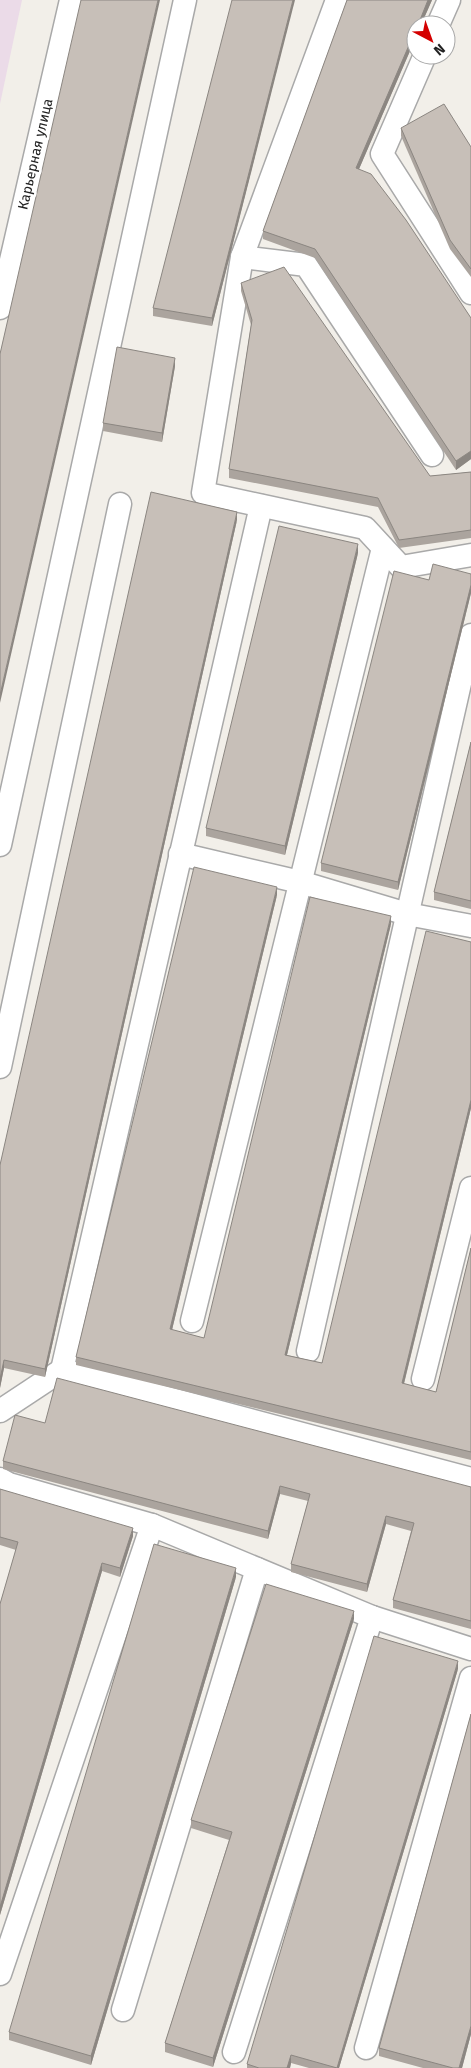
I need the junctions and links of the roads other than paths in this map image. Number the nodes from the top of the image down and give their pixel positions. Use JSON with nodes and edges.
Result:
{"nodes":[{"id":1,"x":71,"y":0,"type":"edge"},
{"id":2,"x":185,"y":0,"type":"edge"},
{"id":3,"x":337,"y":0,"type":"edge"},
{"id":4,"x":449,"y":0,"type":"edge"},
{"id":5,"x":442,"y":15,"type":"edge"},
{"id":6,"x":421,"y":65,"type":"edge"},
{"id":7,"x":242,"y":257,"type":"junction"},
{"id":8,"x":471,"y":293,"type":"edge"},
{"id":9,"x":0,"y":308,"type":"edge"},
{"id":10,"x":432,"y":455,"type":"dead end"},
{"id":11,"x":120,"y":504,"type":"dead end"},
{"id":12,"x":261,"y":506,"type":"junction"},
{"id":13,"x":383,"y":548,"type":"junction"},
{"id":14,"x":471,"y":555,"type":"edge"},
{"id":15,"x":471,"y":635,"type":"edge"},
{"id":16,"x":0,"y":845,"type":"edge"},
{"id":17,"x":180,"y":854,"type":"junction"},
{"id":18,"x":300,"y":882,"type":"junction"},
{"id":19,"x":408,"y":914,"type":"junction"},
{"id":20,"x":471,"y":926,"type":"edge"},
{"id":21,"x":0,"y":1067,"type":"edge"},
{"id":22,"x":471,"y":1188,"type":"edge"},
{"id":23,"x":192,"y":1321,"type":"dead end"},
{"id":24,"x":308,"y":1351,"type":"dead end"},
{"id":25,"x":62,"y":1370,"type":"junction"},
{"id":26,"x":423,"y":1379,"type":"dead end"},
{"id":27,"x":0,"y":1411,"type":"edge"},
{"id":28,"x":0,"y":1479,"type":"edge"},
{"id":29,"x":471,"y":1479,"type":"edge"},
{"id":30,"x":152,"y":1525,"type":"junction"},
{"id":31,"x":257,"y":1569,"type":"junction"},
{"id":32,"x":372,"y":1617,"type":"junction"},
{"id":33,"x":471,"y":1649,"type":"edge"},
{"id":34,"x":471,"y":1678,"type":"edge"},
{"id":35,"x":0,"y":1974,"type":"edge"},
{"id":36,"x":123,"y":2010,"type":"dead end"},
{"id":37,"x":366,"y":2048,"type":"dead end"},
{"id":38,"x":234,"y":2052,"type":"dead end"}],
"edges":[{"from":1,"to":9,"type":"lane","name":"Карьерная улица"},
{"from":2,"to":16,"type":"lane"},
{"from":3,"to":7,"type":"lane"},
{"from":4,"to":5,"type":"lane"},
{"from":6,"to":8,"type":"lane"},
{"from":7,"to":10,"type":"lane"},
{"from":7,"to":12,"type":"lane"},
{"from":11,"to":21,"type":"lane"},
{"from":12,"to":13,"type":"lane"},
{"from":12,"to":17,"type":"lane"},
{"from":13,"to":14,"type":"lane"},
{"from":13,"to":18,"type":"lane"},
{"from":15,"to":19,"type":"lane"},
{"from":17,"to":18,"type":"lane"},
{"from":17,"to":25,"type":"lane"},
{"from":18,"to":19,"type":"lane"},
{"from":18,"to":23,"type":"lane"},
{"from":19,"to":20,"type":"lane"},
{"from":19,"to":24,"type":"lane"},
{"from":22,"to":26,"type":"lane"},
{"from":25,"to":27,"type":"lane"},
{"from":25,"to":29,"type":"lane"},
{"from":28,"to":30,"type":"lane"},
{"from":30,"to":31,"type":"lane"},
{"from":30,"to":35,"type":"lane"},
{"from":31,"to":32,"type":"lane"},
{"from":31,"to":36,"type":"lane"},
{"from":32,"to":33,"type":"lane"},
{"from":32,"to":38,"type":"lane"},
{"from":34,"to":37,"type":"lane"}]}
